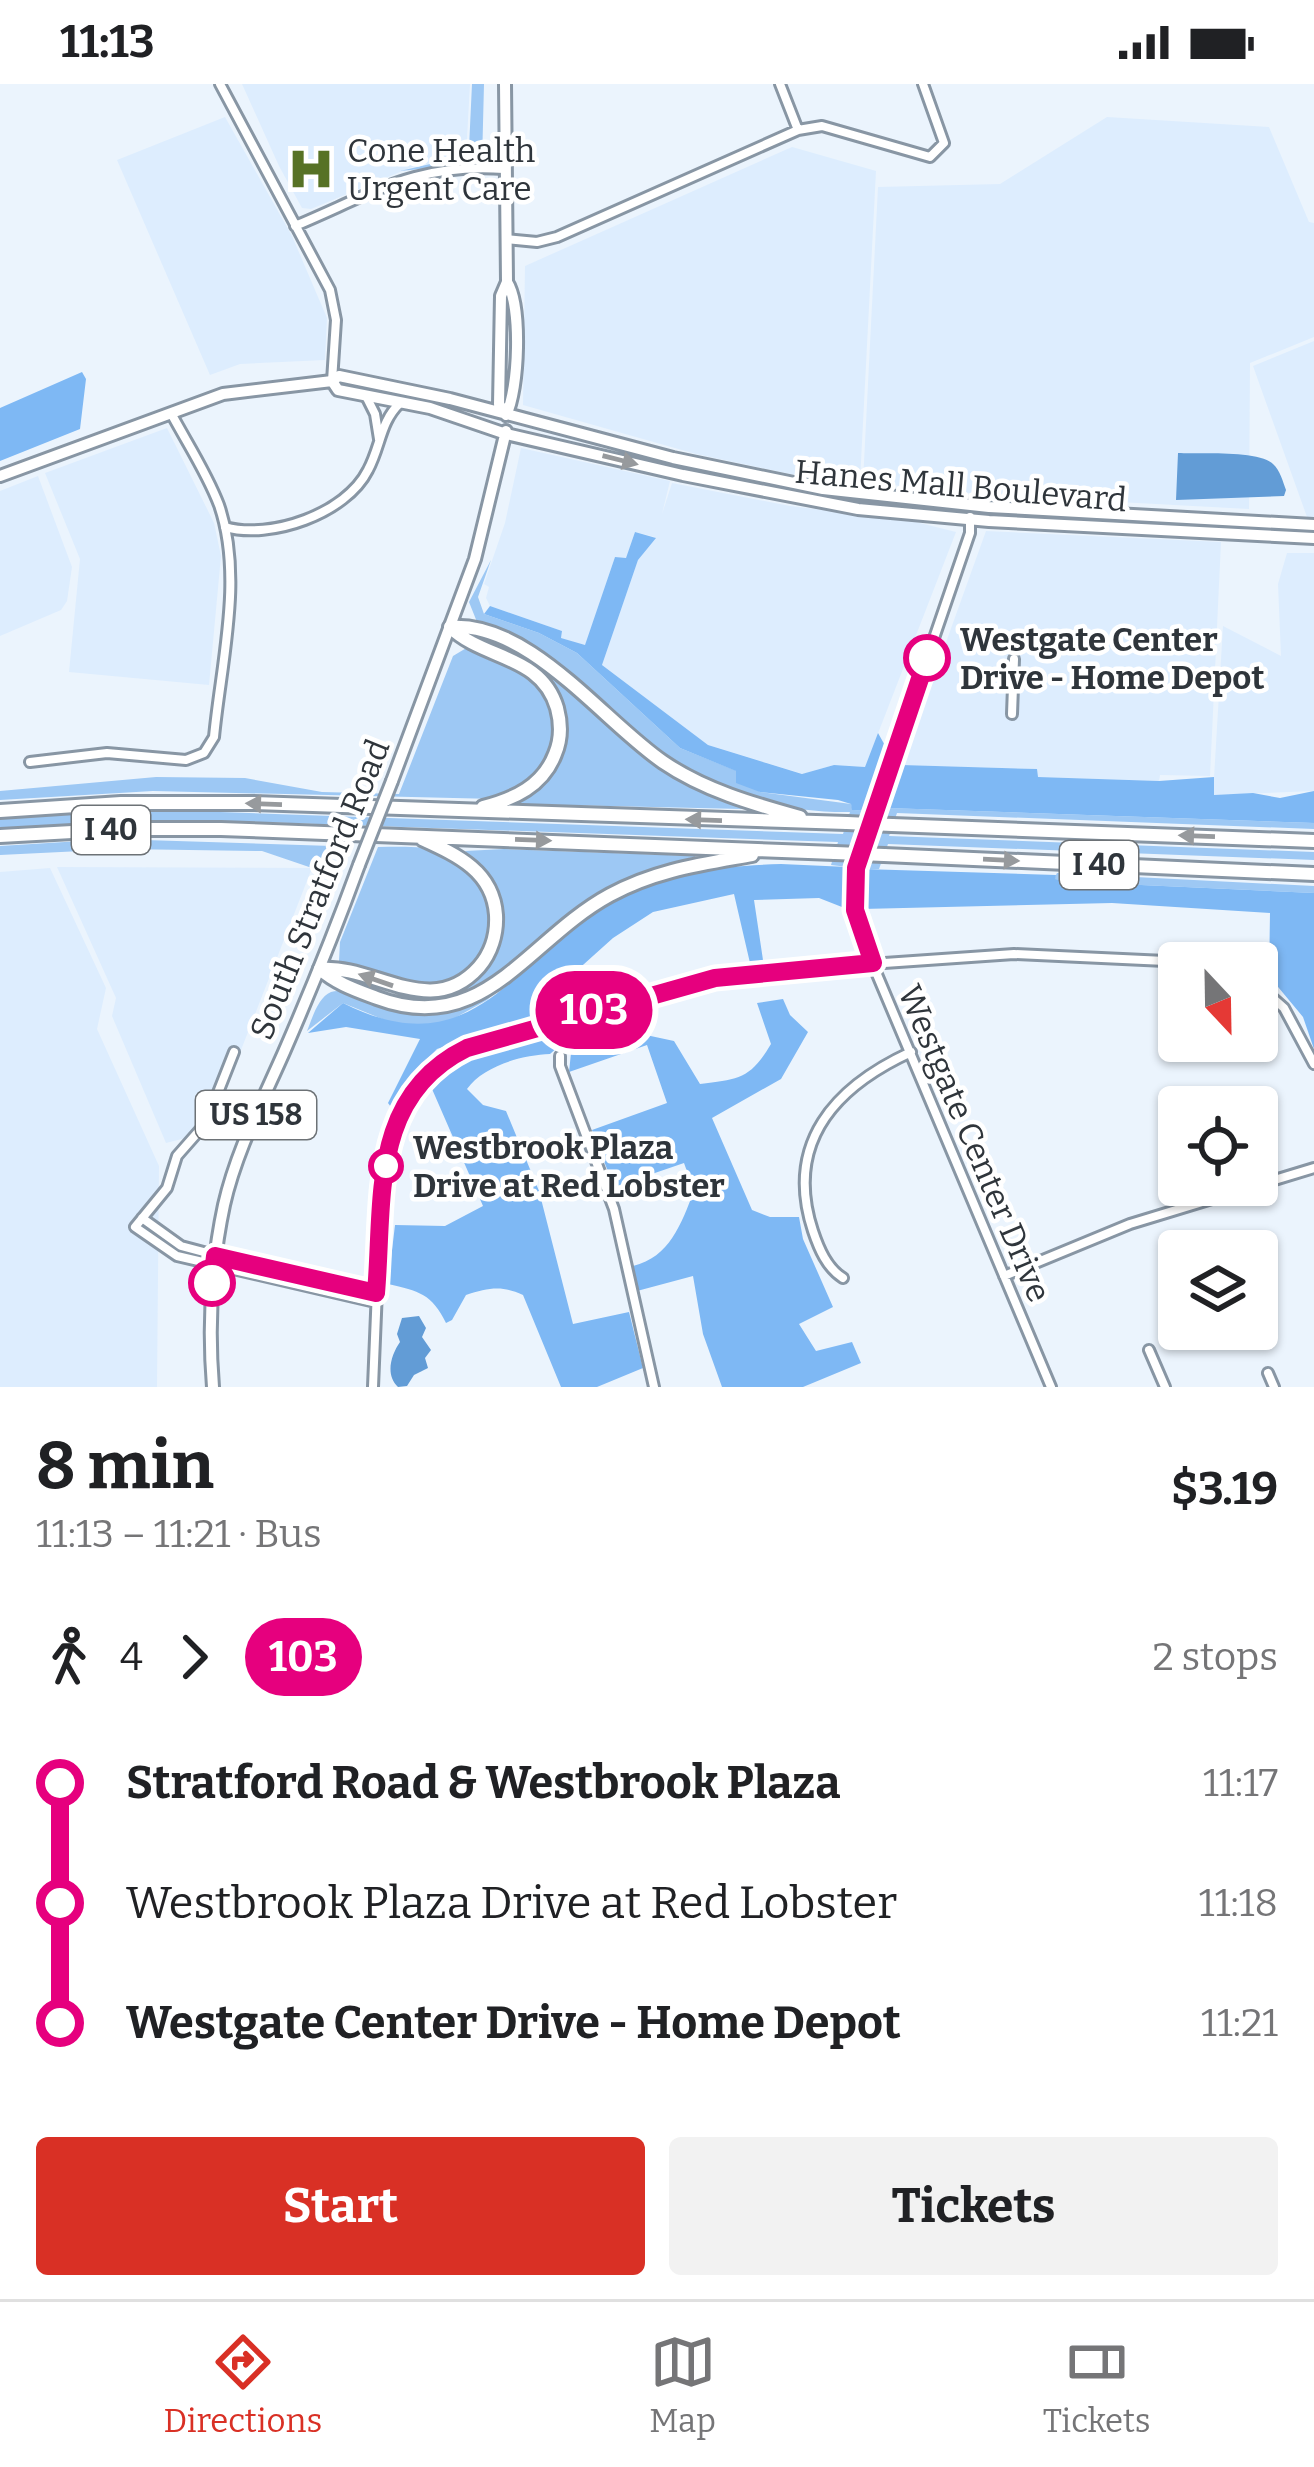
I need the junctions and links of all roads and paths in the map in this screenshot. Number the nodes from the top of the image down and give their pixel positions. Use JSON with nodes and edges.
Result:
{"nodes":[{"id":1,"x":220,"y":84,"type":"edge"},
{"id":2,"x":505,"y":84,"type":"edge"},
{"id":3,"x":780,"y":84,"type":"edge"},
{"id":4,"x":922,"y":84,"type":"edge"},
{"id":5,"x":798,"y":130,"type":"junction"},
{"id":6,"x":504,"y":169,"type":"junction"},
{"id":7,"x":296,"y":226,"type":"junction"},
{"id":8,"x":506,"y":239,"type":"junction"},
{"id":9,"x":332,"y":381,"type":"junction"},
{"id":10,"x":365,"y":394,"type":"junction"},
{"id":11,"x":401,"y":401,"type":"junction"},
{"id":12,"x":171,"y":412,"type":"junction"},
{"id":13,"x":506,"y":415,"type":"junction"},
{"id":14,"x":506,"y":434,"type":"junction"},
{"id":15,"x":380,"y":439,"type":"junction"},
{"id":16,"x":0,"y":476,"type":"edge"},
{"id":17,"x":969,"y":504,"type":"junction"},
{"id":18,"x":970,"y":519,"type":"junction"},
{"id":19,"x":1314,"y":525,"type":"edge"},
{"id":20,"x":225,"y":527,"type":"junction"},
{"id":21,"x":1314,"y":538,"type":"edge"},
{"id":22,"x":450,"y":627,"type":"junction"},
{"id":23,"x":1015,"y":659,"type":"dead end"},
{"id":24,"x":1012,"y":714,"type":"dead end"},
{"id":25,"x":30,"y":762,"type":"dead end"},
{"id":26,"x":0,"y":811,"type":"edge"},
{"id":27,"x":465,"y":811,"type":"junction"},
{"id":28,"x":821,"y":822,"type":"junction"},
{"id":29,"x":0,"y":836,"type":"edge"},
{"id":30,"x":416,"y":836,"type":"junction"},
{"id":31,"x":1314,"y":841,"type":"edge"},
{"id":32,"x":777,"y":851,"type":"junction"},
{"id":33,"x":1314,"y":874,"type":"edge"},
{"id":34,"x":1158,"y":961,"type":"edge"},
{"id":35,"x":873,"y":963,"type":"junction"},
{"id":36,"x":320,"y":968,"type":"junction"},
{"id":37,"x":1278,"y":1002,"type":"edge"},
{"id":38,"x":234,"y":1052,"type":"dead end"},
{"id":39,"x":911,"y":1052,"type":"junction"},
{"id":40,"x":560,"y":1056,"type":"dead end"},
{"id":41,"x":1314,"y":1064,"type":"edge"},
{"id":42,"x":1314,"y":1168,"type":"edge"},
{"id":43,"x":142,"y":1218,"type":"junction"},
{"id":44,"x":215,"y":1262,"type":"junction"},
{"id":45,"x":1004,"y":1276,"type":"junction"},
{"id":46,"x":843,"y":1278,"type":"dead end"},
{"id":47,"x":376,"y":1298,"type":"junction"},
{"id":48,"x":1149,"y":1350,"type":"dead end"},
{"id":49,"x":1268,"y":1373,"type":"dead end"},
{"id":50,"x":213,"y":1387,"type":"edge"},
{"id":51,"x":373,"y":1387,"type":"edge"},
{"id":52,"x":654,"y":1387,"type":"edge"},
{"id":53,"x":1051,"y":1387,"type":"edge"},
{"id":54,"x":1165,"y":1387,"type":"edge"},
{"id":55,"x":1274,"y":1387,"type":"edge"}],
"edges":[{"from":1,"to":7,"type":"street"},
{"from":2,"to":6,"type":"main road","name":"South Stratford Road","number":"US 158"},
{"from":3,"to":5,"type":"street"},
{"from":4,"to":5,"type":"street"},
{"from":5,"to":8,"type":"street"},
{"from":6,"to":7,"type":"street"},
{"from":6,"to":8,"type":"main road","name":"South Stratford Road","number":"US 158"},
{"from":7,"to":9,"type":"street"},
{"from":8,"to":13,"type":"main road","name":"South Stratford Road","number":"US 158"},
{"from":9,"to":10,"type":"main road","name":"Hanes Mall Boulevard"},
{"from":9,"to":12,"type":"main road","name":"Hanes Mall Boulevard"},
{"from":9,"to":13,"type":"main road","name":"Hanes Mall Boulevard"},
{"from":10,"to":11,"type":"main road","name":"Hanes Mall Boulevard"},
{"from":10,"to":15,"type":"street"},
{"from":11,"to":14,"type":"main road","name":"Hanes Mall Boulevard"},
{"from":11,"to":15,"type":"street"},
{"from":12,"to":16,"type":"main road","name":"Hanes Mall Boulevard"},
{"from":12,"to":20,"type":"street"},
{"from":13,"to":14,"type":"main road","name":"South Stratford Road","number":"US 158"},
{"from":13,"to":17,"type":"main road","name":"Hanes Mall Boulevard"},
{"from":14,"to":18,"type":"main road","name":"Hanes Mall Boulevard","one_way":true},
{"from":14,"to":22,"type":"main road","name":"South Stratford Road","number":"US 158"},
{"from":15,"to":20,"type":"street"},
{"from":17,"to":18,"type":"street","name":"Westgate Center Drive"},
{"from":17,"to":19,"type":"main road","name":"Hanes Mall Boulevard"},
{"from":18,"to":21,"type":"main road","name":"Hanes Mall Boulevard"},
{"from":18,"to":35,"type":"street","name":"Westgate Center Drive"},
{"from":20,"to":25,"type":"street"},
{"from":22,"to":27,"type":"highway"},
{"from":22,"to":28,"type":"highway"},
{"from":22,"to":36,"type":"main road","name":"South Stratford Road","number":"US 158","bridge":true},
{"from":23,"to":24,"type":"street"},
{"from":27,"to":26,"type":"highway","number":"I 40","one_way":true},
{"from":28,"to":27,"type":"highway","number":"I 40","one_way":true},
{"from":31,"to":28,"type":"highway","number":"I 40","one_way":true,"bridge":true},
{"from":29,"to":30,"type":"highway","number":"I 40"},
{"from":30,"to":32,"type":"highway","number":"I 40","one_way":true},
{"from":30,"to":36,"type":"highway","one_way":true},
{"from":32,"to":33,"type":"highway","number":"I 40","one_way":true,"bridge":true},
{"from":32,"to":36,"type":"highway"},
{"from":34,"to":35,"type":"street"},
{"from":35,"to":39,"type":"street","name":"Westgate Center Drive"},
{"from":35,"to":47,"type":"street"},
{"from":36,"to":44,"type":"main road","name":"South Stratford Road","number":"US 158"},
{"from":37,"to":41,"type":"street"},
{"from":38,"to":43,"type":"street"},
{"from":39,"to":45,"type":"street","name":"Westgate Center Drive"},
{"from":39,"to":46,"type":"street"},
{"from":40,"to":52,"type":"street"},
{"from":42,"to":45,"type":"street"},
{"from":43,"to":44,"type":"street"},
{"from":43,"to":44,"type":"street"},
{"from":44,"to":47,"type":"street"},
{"from":44,"to":50,"type":"main road","name":"South Stratford Road","number":"US 158"},
{"from":45,"to":53,"type":"street","name":"Westgate Center Drive"},
{"from":47,"to":51,"type":"street"},
{"from":48,"to":54,"type":"street"},
{"from":49,"to":55,"type":"street"}]}
